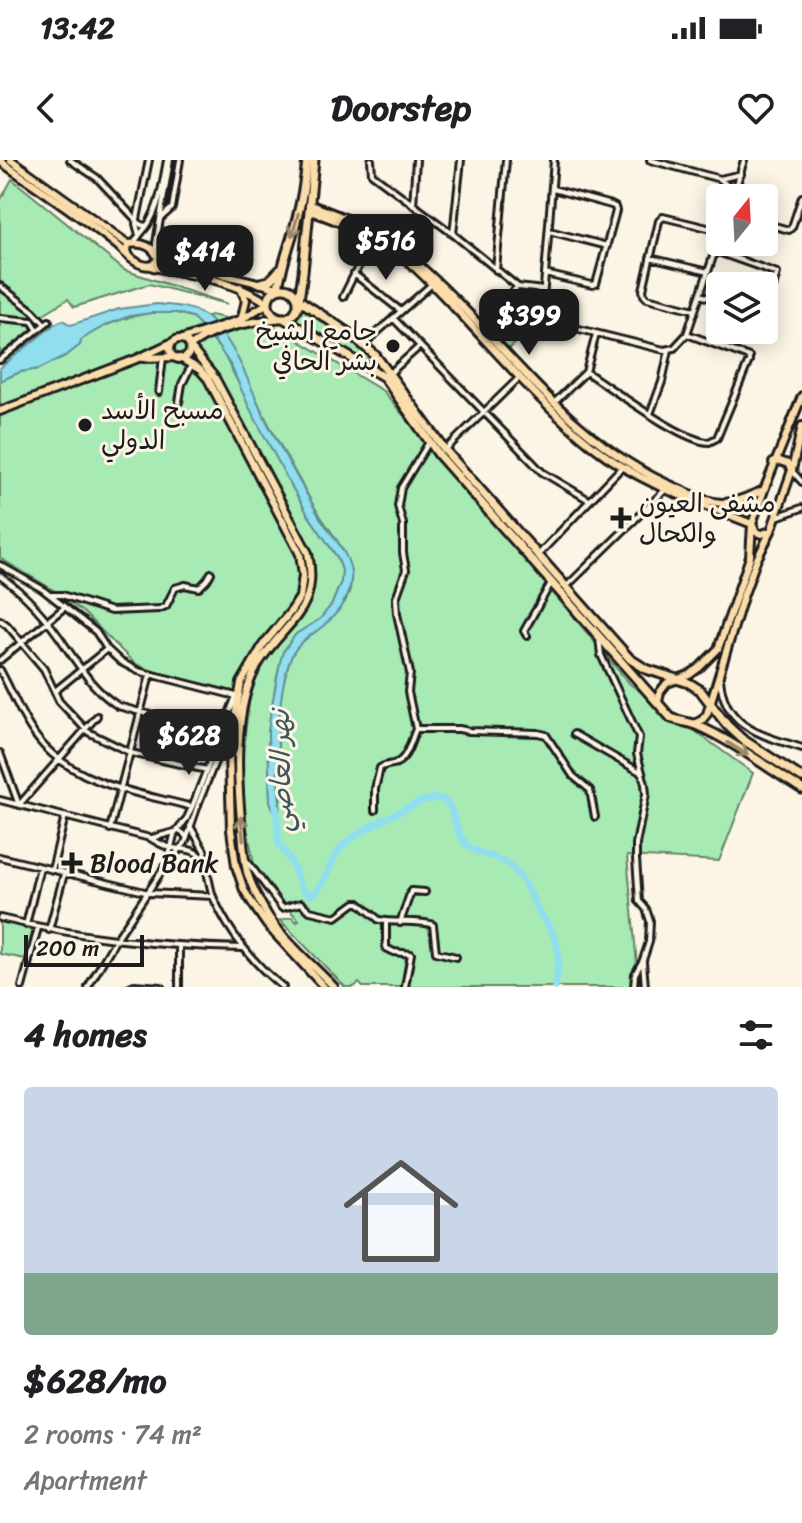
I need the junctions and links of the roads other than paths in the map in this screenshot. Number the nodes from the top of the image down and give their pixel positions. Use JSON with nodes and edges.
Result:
{"nodes":[{"id":1,"x":11,"y":160,"type":"edge"},
{"id":2,"x":70,"y":160,"type":"edge"},
{"id":3,"x":147,"y":160,"type":"edge"},
{"id":4,"x":168,"y":160,"type":"edge"},
{"id":5,"x":180,"y":160,"type":"edge"},
{"id":6,"x":307,"y":160,"type":"edge"},
{"id":7,"x":314,"y":160,"type":"edge"},
{"id":8,"x":371,"y":160,"type":"edge"},
{"id":9,"x":416,"y":160,"type":"edge"},
{"id":10,"x":461,"y":160,"type":"edge"},
{"id":11,"x":506,"y":160,"type":"edge"},
{"id":12,"x":554,"y":160,"type":"edge"},
{"id":13,"x":653,"y":160,"type":"edge"},
{"id":14,"x":744,"y":160,"type":"edge"},
{"id":15,"x":0,"y":161,"type":"edge"},
{"id":16,"x":674,"y":163,"type":"edge"},
{"id":17,"x":741,"y":174,"type":"junction"},
{"id":18,"x":720,"y":179,"type":"junction"},
{"id":19,"x":726,"y":184,"type":"edge"},
{"id":20,"x":738,"y":184,"type":"edge"},
{"id":21,"x":553,"y":189,"type":"junction"},
{"id":22,"x":802,"y":197,"type":"edge"},
{"id":23,"x":413,"y":205,"type":"junction"},
{"id":24,"x":310,"y":208,"type":"junction"},
{"id":25,"x":160,"y":218,"type":"junction"},
{"id":26,"x":137,"y":221,"type":"junction"},
{"id":27,"x":147,"y":226,"type":"junction"},
{"id":28,"x":778,"y":227,"type":"edge"},
{"id":29,"x":706,"y":229,"type":"edge"},
{"id":30,"x":549,"y":231,"type":"junction"},
{"id":31,"x":453,"y":234,"type":"junction"},
{"id":32,"x":139,"y":236,"type":"junction"},
{"id":33,"x":373,"y":238,"type":"junction"},
{"id":34,"x":131,"y":244,"type":"junction"},
{"id":35,"x":607,"y":246,"type":"junction"},
{"id":36,"x":156,"y":253,"type":"junction"},
{"id":37,"x":129,"y":256,"type":"junction"},
{"id":38,"x":713,"y":256,"type":"edge"},
{"id":39,"x":729,"y":256,"type":"edge"},
{"id":40,"x":650,"y":258,"type":"junction"},
{"id":41,"x":151,"y":266,"type":"junction"},
{"id":42,"x":282,"y":268,"type":"junction"},
{"id":43,"x":496,"y":270,"type":"junction"},
{"id":44,"x":708,"y":272,"type":"joint"},
{"id":45,"x":774,"y":272,"type":"edge"},
{"id":46,"x":354,"y":274,"type":"junction"},
{"id":47,"x":545,"y":274,"type":"junction"},
{"id":48,"x":706,"y":278,"type":"edge"},
{"id":49,"x":260,"y":283,"type":"junction"},
{"id":50,"x":432,"y":284,"type":"junction"},
{"id":51,"x":0,"y":286,"type":"edge"},
{"id":52,"x":240,"y":287,"type":"junction"},
{"id":53,"x":518,"y":287,"type":"junction"},
{"id":54,"x":278,"y":288,"type":"junction"},
{"id":55,"x":543,"y":290,"type":"junction"},
{"id":56,"x":442,"y":291,"type":"junction"},
{"id":57,"x":700,"y":295,"type":"junction"},
{"id":58,"x":343,"y":297,"type":"dead end"},
{"id":59,"x":706,"y":297,"type":"edge"},
{"id":60,"x":299,"y":300,"type":"junction"},
{"id":61,"x":268,"y":303,"type":"junction"},
{"id":62,"x":695,"y":310,"type":"junction"},
{"id":63,"x":401,"y":311,"type":"junction"},
{"id":64,"x":0,"y":318,"type":"edge"},
{"id":65,"x":283,"y":318,"type":"junction"},
{"id":66,"x":393,"y":318,"type":"junction"},
{"id":67,"x":241,"y":320,"type":"junction"},
{"id":68,"x":228,"y":327,"type":"junction"},
{"id":69,"x":482,"y":327,"type":"junction"},
{"id":70,"x":38,"y":330,"type":"junction"},
{"id":71,"x":596,"y":334,"type":"junction"},
{"id":72,"x":687,"y":334,"type":"junction"},
{"id":73,"x":198,"y":338,"type":"junction"},
{"id":74,"x":182,"y":339,"type":"junction"},
{"id":75,"x":173,"y":342,"type":"junction"},
{"id":76,"x":364,"y":344,"type":"junction"},
{"id":77,"x":420,"y":346,"type":"junction"},
{"id":78,"x":190,"y":347,"type":"junction"},
{"id":79,"x":669,"y":350,"type":"junction"},
{"id":80,"x":163,"y":357,"type":"junction"},
{"id":81,"x":139,"y":358,"type":"junction"},
{"id":82,"x":178,"y":358,"type":"junction"},
{"id":83,"x":0,"y":360,"type":"edge"},
{"id":84,"x":192,"y":364,"type":"junction"},
{"id":85,"x":586,"y":372,"type":"junction"},
{"id":86,"x":386,"y":376,"type":"junction"},
{"id":87,"x":520,"y":377,"type":"junction"},
{"id":88,"x":159,"y":392,"type":"dead end"},
{"id":89,"x":802,"y":396,"type":"edge"},
{"id":90,"x":179,"y":402,"type":"dead end"},
{"id":91,"x":554,"y":403,"type":"junction"},
{"id":92,"x":0,"y":411,"type":"edge"},
{"id":93,"x":484,"y":413,"type":"junction"},
{"id":94,"x":650,"y":414,"type":"junction"},
{"id":95,"x":802,"y":426,"type":"edge"},
{"id":96,"x":575,"y":427,"type":"junction"},
{"id":97,"x":429,"y":442,"type":"junction"},
{"id":98,"x":445,"y":450,"type":"junction"},
{"id":99,"x":773,"y":463,"type":"junction"},
{"id":100,"x":622,"y":466,"type":"junction"},
{"id":101,"x":792,"y":470,"type":"junction"},
{"id":102,"x":648,"y":478,"type":"junction"},
{"id":103,"x":802,"y":482,"type":"edge"},
{"id":104,"x":665,"y":490,"type":"junction"},
{"id":105,"x":764,"y":490,"type":"junction"},
{"id":106,"x":589,"y":500,"type":"junction"},
{"id":107,"x":802,"y":508,"type":"edge"},
{"id":108,"x":776,"y":517,"type":"junction"},
{"id":109,"x":752,"y":524,"type":"junction"},
{"id":110,"x":771,"y":531,"type":"junction"},
{"id":111,"x":538,"y":555,"type":"junction"},
{"id":112,"x":0,"y":565,"type":"edge"},
{"id":113,"x":211,"y":573,"type":"dead end"},
{"id":114,"x":0,"y":576,"type":"edge"},
{"id":115,"x":551,"y":583,"type":"junction"},
{"id":116,"x":567,"y":586,"type":"junction"},
{"id":117,"x":49,"y":595,"type":"junction"},
{"id":118,"x":65,"y":607,"type":"junction"},
{"id":119,"x":0,"y":620,"type":"edge"},
{"id":120,"x":47,"y":622,"type":"junction"},
{"id":121,"x":527,"y":636,"type":"dead end"},
{"id":122,"x":598,"y":636,"type":"junction"},
{"id":123,"x":21,"y":643,"type":"junction"},
{"id":124,"x":107,"y":649,"type":"junction"},
{"id":125,"x":0,"y":660,"type":"edge"},
{"id":126,"x":0,"y":670,"type":"edge"},
{"id":127,"x":82,"y":670,"type":"junction"},
{"id":128,"x":150,"y":675,"type":"junction"},
{"id":129,"x":719,"y":675,"type":"junction"},
{"id":130,"x":676,"y":680,"type":"junction"},
{"id":131,"x":55,"y":691,"type":"junction"},
{"id":132,"x":240,"y":695,"type":"junction"},
{"id":133,"x":658,"y":702,"type":"junction"},
{"id":134,"x":710,"y":704,"type":"junction"},
{"id":135,"x":141,"y":713,"type":"junction"},
{"id":136,"x":239,"y":714,"type":"junction"},
{"id":137,"x":97,"y":716,"type":"dead end"},
{"id":138,"x":694,"y":724,"type":"junction"},
{"id":139,"x":416,"y":729,"type":"junction"},
{"id":140,"x":85,"y":730,"type":"junction"},
{"id":141,"x":574,"y":734,"type":"dead end"},
{"id":142,"x":225,"y":737,"type":"junction"},
{"id":143,"x":802,"y":748,"type":"edge"},
{"id":144,"x":0,"y":753,"type":"edge"},
{"id":145,"x":131,"y":753,"type":"junction"},
{"id":146,"x":60,"y":759,"type":"junction"},
{"id":147,"x":207,"y":770,"type":"junction"},
{"id":148,"x":642,"y":773,"type":"junction"},
{"id":149,"x":802,"y":778,"type":"edge"},
{"id":150,"x":121,"y":788,"type":"junction"},
{"id":151,"x":802,"y":789,"type":"edge"},
{"id":152,"x":0,"y":800,"type":"edge"},
{"id":153,"x":19,"y":805,"type":"junction"},
{"id":154,"x":192,"y":807,"type":"junction"},
{"id":155,"x":375,"y":810,"type":"dead end"},
{"id":156,"x":65,"y":816,"type":"junction"},
{"id":157,"x":595,"y":817,"type":"dead end"},
{"id":158,"x":190,"y":826,"type":"junction"},
{"id":159,"x":110,"y":829,"type":"junction"},
{"id":160,"x":176,"y":832,"type":"junction"},
{"id":161,"x":150,"y":838,"type":"junction"},
{"id":162,"x":187,"y":839,"type":"junction"},
{"id":163,"x":170,"y":848,"type":"junction"},
{"id":164,"x":181,"y":849,"type":"junction"},
{"id":165,"x":0,"y":857,"type":"edge"},
{"id":166,"x":202,"y":858,"type":"junction"},
{"id":167,"x":245,"y":859,"type":"junction"},
{"id":168,"x":166,"y":865,"type":"junction"},
{"id":169,"x":40,"y":867,"type":"junction"},
{"id":170,"x":52,"y":870,"type":"junction"},
{"id":171,"x":64,"y":873,"type":"junction"},
{"id":172,"x":425,"y":892,"type":"dead end"},
{"id":173,"x":149,"y":893,"type":"junction"},
{"id":174,"x":213,"y":896,"type":"junction"},
{"id":175,"x":0,"y":918,"type":"edge"},
{"id":176,"x":386,"y":921,"type":"junction"},
{"id":177,"x":400,"y":923,"type":"junction"},
{"id":178,"x":26,"y":925,"type":"junction"},
{"id":179,"x":38,"y":927,"type":"junction"},
{"id":180,"x":49,"y":930,"type":"junction"},
{"id":181,"x":115,"y":941,"type":"junction"},
{"id":182,"x":179,"y":947,"type":"junction"},
{"id":183,"x":245,"y":948,"type":"junction"},
{"id":184,"x":456,"y":957,"type":"dead end"},
{"id":185,"x":643,"y":960,"type":"junction"},
{"id":186,"x":277,"y":982,"type":"junction"},
{"id":187,"x":22,"y":987,"type":"edge"},
{"id":188,"x":88,"y":987,"type":"edge"},
{"id":189,"x":130,"y":987,"type":"edge"},
{"id":190,"x":161,"y":987,"type":"edge"},
{"id":191,"x":179,"y":987,"type":"edge"},
{"id":192,"x":272,"y":987,"type":"edge"},
{"id":193,"x":283,"y":987,"type":"edge"},
{"id":194,"x":324,"y":987,"type":"edge"},
{"id":195,"x":334,"y":987,"type":"edge"},
{"id":196,"x":405,"y":987,"type":"edge"},
{"id":197,"x":634,"y":987,"type":"edge"},
{"id":198,"x":645,"y":987,"type":"edge"}],
"edges":[{"from":1,"to":34,"type":"main road"},
{"from":2,"to":26,"type":"street"},
{"from":3,"to":26,"type":"street"},
{"from":4,"to":25,"type":"street"},
{"from":4,"to":27,"type":"street"},
{"from":5,"to":25,"type":"street"},
{"from":6,"to":42,"type":"highway","one_way":true},
{"from":7,"to":24,"type":"highway"},
{"from":8,"to":23,"type":"street"},
{"from":9,"to":23,"type":"street"},
{"from":10,"to":31,"type":"street"},
{"from":11,"to":43,"type":"street"},
{"from":12,"to":21,"type":"street"},
{"from":13,"to":16,"type":"street"},
{"from":14,"to":17,"type":"street"},
{"from":15,"to":37,"type":"main road"},
{"from":16,"to":18,"type":"street"},
{"from":17,"to":18,"type":"street"},
{"from":17,"to":20,"type":"street"},
{"from":18,"to":19,"type":"street"},
{"from":21,"to":30,"type":"street"},
{"from":21,"to":35,"type":"street"},
{"from":22,"to":28,"type":"street"},
{"from":23,"to":31,"type":"street"},
{"from":24,"to":33,"type":"main road"},
{"from":24,"to":56,"type":"main road"},
{"from":24,"to":60,"type":"highway"},
{"from":25,"to":36,"type":"street"},
{"from":26,"to":27,"type":"street"},
{"from":26,"to":32,"type":"street"},
{"from":27,"to":32,"type":"street"},
{"from":29,"to":40,"type":"street"},
{"from":30,"to":35,"type":"street"},
{"from":30,"to":47,"type":"street"},
{"from":31,"to":43,"type":"street"},
{"from":32,"to":34,"type":"street"},
{"from":33,"to":46,"type":"street"},
{"from":33,"to":50,"type":"main road"},
{"from":34,"to":36,"type":"main road"},
{"from":34,"to":37,"type":"main road"},
{"from":35,"to":47,"type":"street"},
{"from":36,"to":41,"type":"main road"},
{"from":36,"to":49,"type":"main road"},
{"from":37,"to":41,"type":"main road"},
{"from":38,"to":44,"type":"street"},
{"from":39,"to":45,"type":"street"},
{"from":40,"to":44,"type":"street"},
{"from":40,"to":62,"type":"street"},
{"from":41,"to":52,"type":"main road"},
{"from":42,"to":49,"type":"highway"},
{"from":42,"to":54,"type":"highway"},
{"from":43,"to":53,"type":"street"},
{"from":46,"to":58,"type":"street"},
{"from":46,"to":63,"type":"street"},
{"from":47,"to":55,"type":"street"},
{"from":48,"to":57,"type":"street"},
{"from":49,"to":54,"type":"main road"},
{"from":50,"to":56,"type":"main road"},
{"from":50,"to":63,"type":"street"},
{"from":51,"to":70,"type":"street"},
{"from":52,"to":61,"type":"main road"},
{"from":52,"to":67,"type":"main road"},
{"from":53,"to":55,"type":"street"},
{"from":53,"to":69,"type":"street"},
{"from":54,"to":60,"type":"highway"},
{"from":54,"to":61,"type":"highway"},
{"from":55,"to":71,"type":"street"},
{"from":56,"to":69,"type":"main road"},
{"from":56,"to":87,"type":"main road"},
{"from":57,"to":59,"type":"street"},
{"from":57,"to":62,"type":"street"},
{"from":60,"to":65,"type":"highway"},
{"from":60,"to":76,"type":"highway"},
{"from":61,"to":65,"type":"highway"},
{"from":61,"to":67,"type":"main road"},
{"from":62,"to":72,"type":"street"},
{"from":63,"to":66,"type":"street"},
{"from":64,"to":70,"type":"street"},
{"from":65,"to":68,"type":"main road"},
{"from":65,"to":86,"type":"highway"},
{"from":66,"to":76,"type":"street"},
{"from":66,"to":77,"type":"street"},
{"from":67,"to":68,"type":"main road"},
{"from":68,"to":73,"type":"main road"},
{"from":69,"to":91,"type":"main road"},
{"from":70,"to":83,"type":"street"},
{"from":71,"to":79,"type":"street"},
{"from":71,"to":85,"type":"street"},
{"from":72,"to":79,"type":"street"},
{"from":72,"to":94,"type":"street"},
{"from":73,"to":74,"type":"main road"},
{"from":73,"to":78,"type":"main road"},
{"from":74,"to":75,"type":"main road"},
{"from":74,"to":78,"type":"main road"},
{"from":75,"to":81,"type":"main road"},
{"from":75,"to":82,"type":"main road"},
{"from":76,"to":86,"type":"highway"},
{"from":77,"to":86,"type":"street"},
{"from":77,"to":93,"type":"street"},
{"from":78,"to":82,"type":"main road"},
{"from":78,"to":132,"type":"main road"},
{"from":79,"to":94,"type":"street"},
{"from":80,"to":81,"type":"main road"},
{"from":80,"to":82,"type":"main road"},
{"from":80,"to":88,"type":"street"},
{"from":81,"to":92,"type":"main road"},
{"from":82,"to":84,"type":"main road"},
{"from":84,"to":90,"type":"street"},
{"from":84,"to":132,"type":"main road"},
{"from":85,"to":91,"type":"street"},
{"from":85,"to":94,"type":"street"},
{"from":86,"to":97,"type":"highway"},
{"from":86,"to":98,"type":"highway"},
{"from":87,"to":93,"type":"street"},
{"from":87,"to":96,"type":"main road"},
{"from":89,"to":99,"type":"main road"},
{"from":91,"to":96,"type":"main road"},
{"from":93,"to":98,"type":"street"},
{"from":93,"to":106,"type":"street"},
{"from":95,"to":101,"type":"main road"},
{"from":96,"to":100,"type":"main road"},
{"from":96,"to":102,"type":"main road"},
{"from":97,"to":115,"type":"highway"},
{"from":97,"to":139,"type":"street"},
{"from":98,"to":111,"type":"highway"},
{"from":99,"to":101,"type":"main road"},
{"from":99,"to":105,"type":"main road"},
{"from":100,"to":102,"type":"main road"},
{"from":100,"to":106,"type":"street"},
{"from":101,"to":103,"type":"street"},
{"from":101,"to":108,"type":"main road"},
{"from":102,"to":104,"type":"main road"},
{"from":102,"to":105,"type":"main road"},
{"from":104,"to":109,"type":"main road"},
{"from":104,"to":116,"type":"street"},
{"from":105,"to":109,"type":"main road"},
{"from":106,"to":111,"type":"street"},
{"from":107,"to":108,"type":"street"},
{"from":108,"to":110,"type":"main road"},
{"from":109,"to":110,"type":"main road"},
{"from":109,"to":130,"type":"main road"},
{"from":110,"to":129,"type":"main road"},
{"from":111,"to":116,"type":"highway"},
{"from":112,"to":117,"type":"street"},
{"from":113,"to":117,"type":"street"},
{"from":114,"to":120,"type":"street"},
{"from":115,"to":121,"type":"street"},
{"from":115,"to":122,"type":"highway"},
{"from":116,"to":130,"type":"highway"},
{"from":117,"to":118,"type":"street"},
{"from":118,"to":120,"type":"street"},
{"from":118,"to":124,"type":"street"},
{"from":119,"to":123,"type":"street"},
{"from":120,"to":123,"type":"street"},
{"from":120,"to":127,"type":"street"},
{"from":122,"to":133,"type":"highway"},
{"from":122,"to":148,"type":"street"},
{"from":123,"to":125,"type":"street"},
{"from":123,"to":131,"type":"street"},
{"from":124,"to":127,"type":"street"},
{"from":124,"to":128,"type":"street"},
{"from":126,"to":146,"type":"street"},
{"from":127,"to":131,"type":"street"},
{"from":127,"to":135,"type":"street"},
{"from":128,"to":132,"type":"street"},
{"from":128,"to":135,"type":"street"},
{"from":129,"to":134,"type":"main road"},
{"from":129,"to":143,"type":"street"},
{"from":130,"to":133,"type":"main road"},
{"from":130,"to":134,"type":"highway"},
{"from":131,"to":140,"type":"street"},
{"from":132,"to":136,"type":"main road"},
{"from":132,"to":142,"type":"street"},
{"from":133,"to":138,"type":"highway"},
{"from":134,"to":138,"type":"main road"},
{"from":134,"to":149,"type":"highway"},
{"from":135,"to":142,"type":"street"},
{"from":135,"to":145,"type":"street"},
{"from":136,"to":142,"type":"main road"},
{"from":167,"to":136,"type":"main road","one_way":true},
{"from":137,"to":140,"type":"street"},
{"from":138,"to":151,"type":"highway","one_way":true},
{"from":139,"to":155,"type":"street"},
{"from":139,"to":157,"type":"street"},
{"from":140,"to":145,"type":"street"},
{"from":140,"to":146,"type":"street"},
{"from":141,"to":148,"type":"street"},
{"from":142,"to":147,"type":"street"},
{"from":142,"to":158,"type":"street"},
{"from":142,"to":194,"type":"main road"},
{"from":144,"to":153,"type":"street"},
{"from":145,"to":147,"type":"street"},
{"from":145,"to":150,"type":"street"},
{"from":146,"to":150,"type":"street"},
{"from":146,"to":153,"type":"street"},
{"from":147,"to":154,"type":"street"},
{"from":148,"to":185,"type":"street"},
{"from":150,"to":154,"type":"street"},
{"from":150,"to":159,"type":"street"},
{"from":152,"to":153,"type":"street"},
{"from":153,"to":156,"type":"street"},
{"from":154,"to":160,"type":"street"},
{"from":156,"to":159,"type":"street"},
{"from":156,"to":170,"type":"street"},
{"from":158,"to":162,"type":"street"},
{"from":158,"to":166,"type":"street"},
{"from":159,"to":161,"type":"street"},
{"from":160,"to":161,"type":"street"},
{"from":160,"to":162,"type":"street"},
{"from":160,"to":163,"type":"street"},
{"from":161,"to":163,"type":"street"},
{"from":162,"to":164,"type":"street"},
{"from":163,"to":164,"type":"street"},
{"from":163,"to":168,"type":"street"},
{"from":164,"to":166,"type":"street"},
{"from":164,"to":168,"type":"street"},
{"from":165,"to":169,"type":"street"},
{"from":166,"to":174,"type":"street"},
{"from":167,"to":176,"type":"street"},
{"from":167,"to":195,"type":"main road"},
{"from":168,"to":173,"type":"street"},
{"from":169,"to":170,"type":"street"},
{"from":169,"to":178,"type":"street"},
{"from":170,"to":171,"type":"street"},
{"from":171,"to":173,"type":"street"},
{"from":171,"to":180,"type":"street"},
{"from":172,"to":177,"type":"street"},
{"from":173,"to":174,"type":"street"},
{"from":173,"to":181,"type":"street"},
{"from":174,"to":183,"type":"street"},
{"from":175,"to":178,"type":"street"},
{"from":176,"to":177,"type":"street"},
{"from":176,"to":196,"type":"street"},
{"from":177,"to":184,"type":"street"},
{"from":178,"to":179,"type":"street"},
{"from":179,"to":180,"type":"street"},
{"from":179,"to":187,"type":"street"},
{"from":180,"to":181,"type":"street"},
{"from":181,"to":182,"type":"street"},
{"from":181,"to":188,"type":"street"},
{"from":182,"to":183,"type":"street"},
{"from":182,"to":191,"type":"street"},
{"from":183,"to":186,"type":"street"},
{"from":185,"to":197,"type":"street"},
{"from":185,"to":198,"type":"street"},
{"from":186,"to":192,"type":"street"},
{"from":186,"to":193,"type":"street"},
{"from":189,"to":190,"type":"street"}]}
